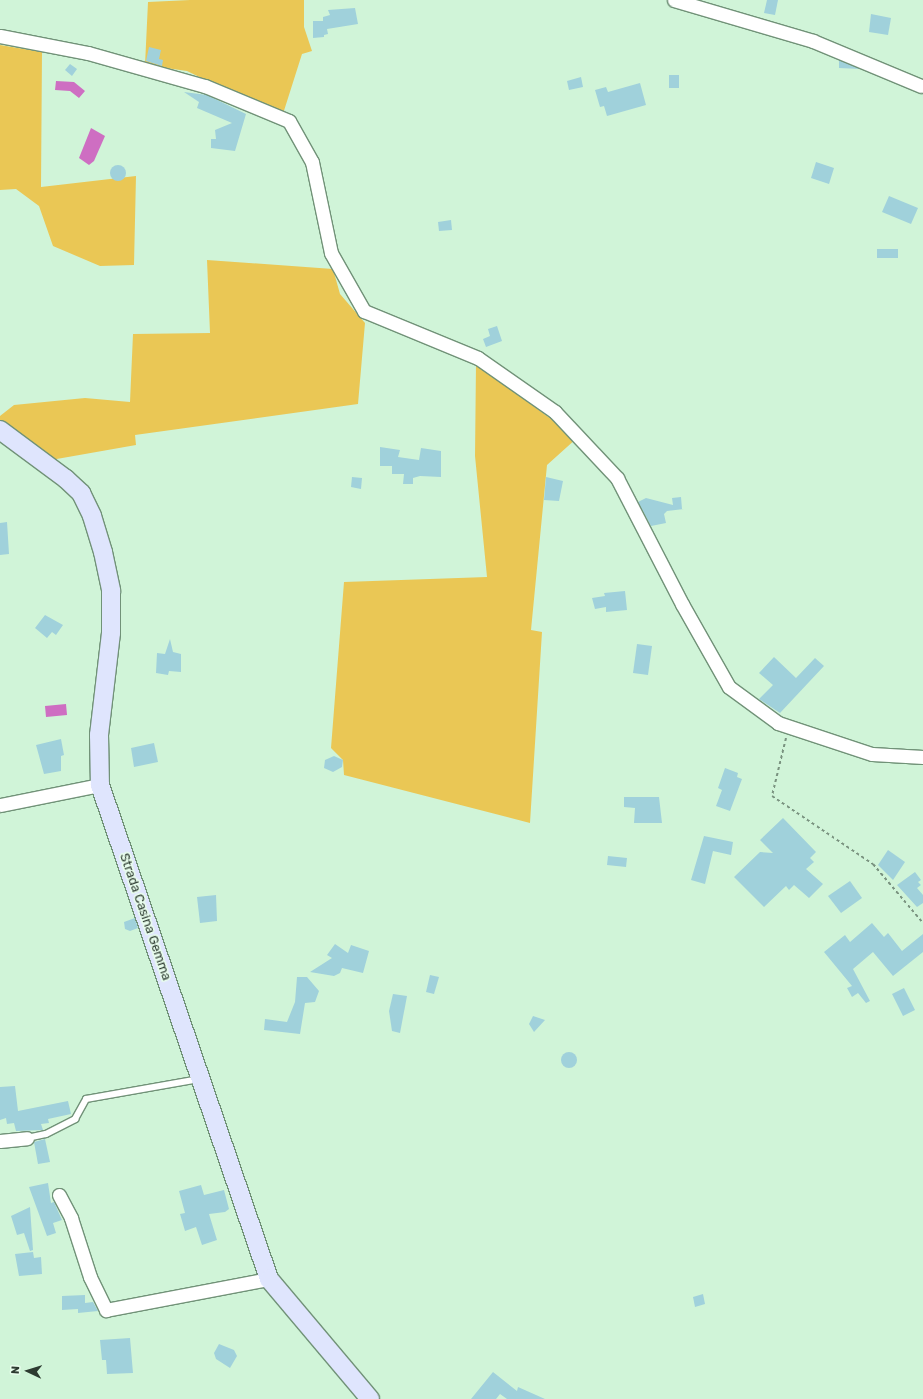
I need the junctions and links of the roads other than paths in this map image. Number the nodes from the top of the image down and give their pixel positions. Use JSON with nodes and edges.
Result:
{"nodes":[{"id":1,"x":674,"y":0,"type":"edge"},
{"id":2,"x":0,"y":36,"type":"edge"},
{"id":3,"x":921,"y":86,"type":"dead end"},
{"id":4,"x":0,"y":430,"type":"edge"},
{"id":5,"x":923,"y":757,"type":"edge"},
{"id":6,"x":100,"y":785,"type":"junction"},
{"id":7,"x":0,"y":805,"type":"edge"},
{"id":8,"x":200,"y":1079,"type":"junction"},
{"id":9,"x":27,"y":1138,"type":"joint"},
{"id":10,"x":0,"y":1141,"type":"edge"},
{"id":11,"x":59,"y":1194,"type":"dead end"},
{"id":12,"x":269,"y":1280,"type":"junction"},
{"id":13,"x":370,"y":1399,"type":"edge"}],
"edges":[{"from":1,"to":3,"type":"street"},
{"from":2,"to":5,"type":"street"},
{"from":4,"to":6,"type":"street","name":"Strada Casina Gemma"},
{"from":6,"to":7,"type":"street"},
{"from":6,"to":8,"type":"street","name":"Strada Casina Gemma"},
{"from":8,"to":9,"type":"lane"},
{"from":8,"to":12,"type":"street","name":"Strada Casina Gemma"},
{"from":9,"to":10,"type":"street"},
{"from":11,"to":12,"type":"street"},
{"from":12,"to":13,"type":"street","name":"Strada Casina Gemma"}]}
